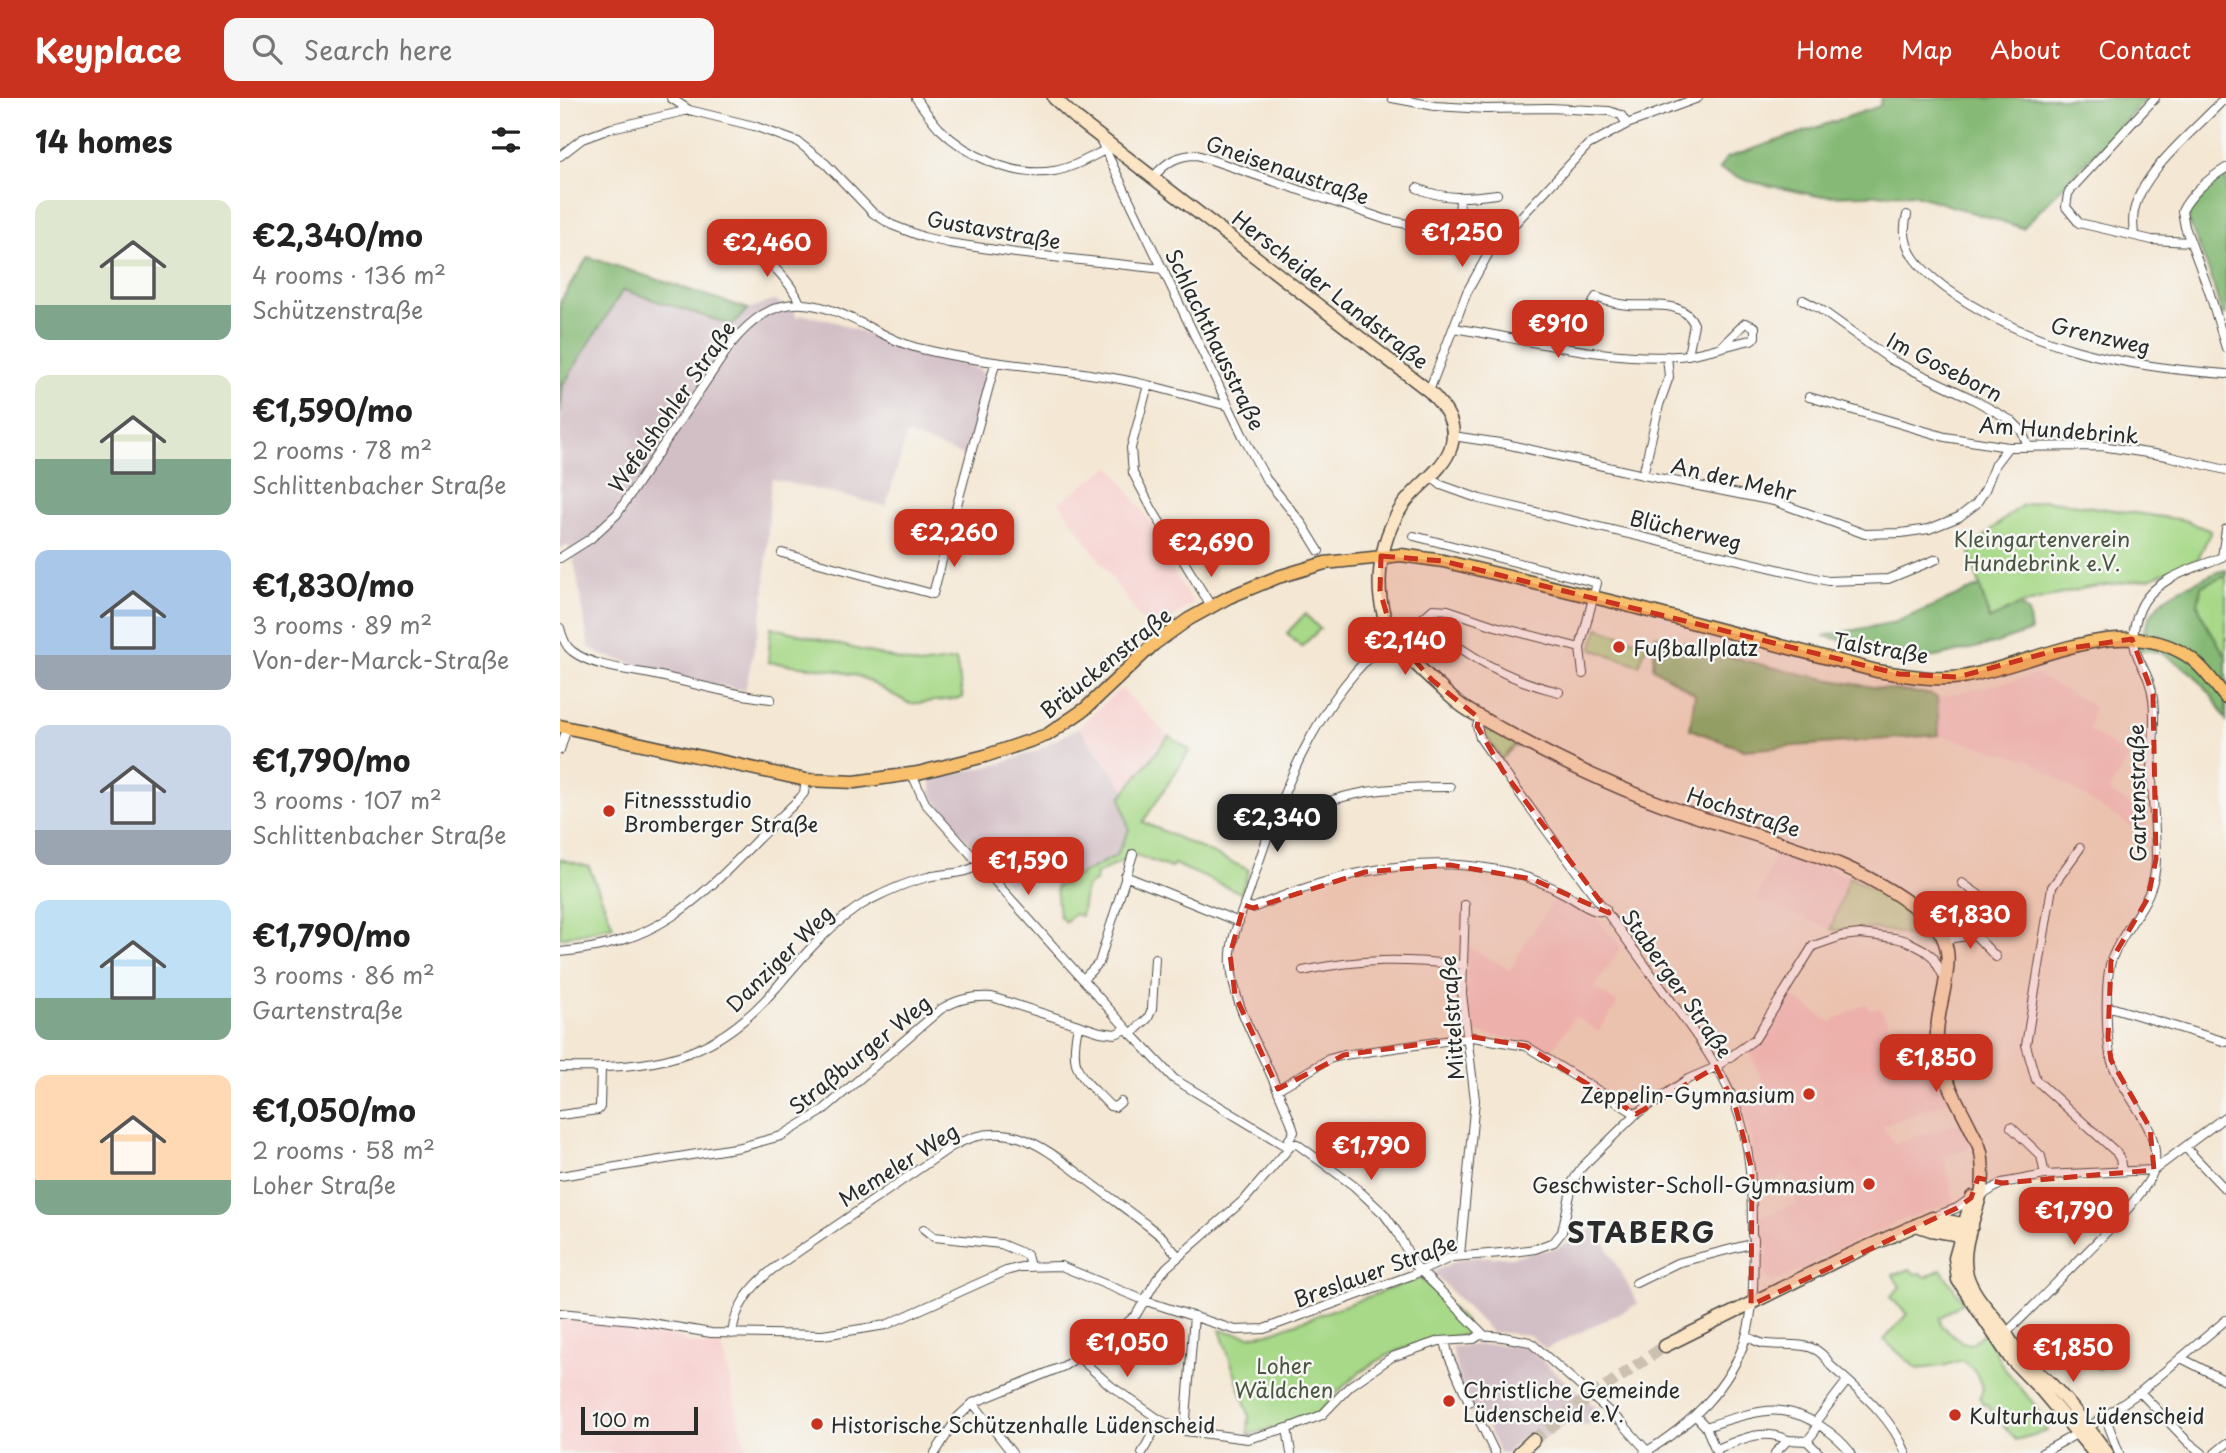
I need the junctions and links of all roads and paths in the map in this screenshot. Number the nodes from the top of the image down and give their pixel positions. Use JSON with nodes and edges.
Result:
{"nodes":[{"id":1,"x":671,"y":98,"type":"edge"},
{"id":2,"x":916,"y":98,"type":"edge"},
{"id":3,"x":1054,"y":98,"type":"edge"},
{"id":4,"x":1392,"y":98,"type":"edge"},
{"id":5,"x":1698,"y":98,"type":"edge"},
{"id":6,"x":2155,"y":98,"type":"edge"},
{"id":7,"x":2225,"y":98,"type":"edge"},
{"id":8,"x":689,"y":110,"type":"junction"},
{"id":9,"x":1627,"y":124,"type":"junction"},
{"id":10,"x":1097,"y":134,"type":"junction"},
{"id":11,"x":1105,"y":150,"type":"junction"},
{"id":12,"x":560,"y":156,"type":"edge"},
{"id":13,"x":2226,"y":167,"type":"edge"},
{"id":14,"x":1154,"y":176,"type":"junction"},
{"id":15,"x":1417,"y":188,"type":"dead end"},
{"id":16,"x":1497,"y":194,"type":"dead end"},
{"id":17,"x":1460,"y":198,"type":"junction"},
{"id":18,"x":1907,"y":215,"type":"dead end"},
{"id":19,"x":1458,"y":231,"type":"junction"},
{"id":20,"x":1506,"y":233,"type":"junction"},
{"id":21,"x":2134,"y":234,"type":"junction"},
{"id":22,"x":2190,"y":242,"type":"junction"},
{"id":23,"x":745,"y":243,"type":"dead end"},
{"id":24,"x":1163,"y":269,"type":"junction"},
{"id":25,"x":1802,"y":300,"type":"dead end"},
{"id":26,"x":800,"y":303,"type":"junction"},
{"id":27,"x":1588,"y":314,"type":"dead end"},
{"id":28,"x":1454,"y":328,"type":"junction"},
{"id":29,"x":1722,"y":345,"type":"dead end"},
{"id":30,"x":2226,"y":348,"type":"edge"},
{"id":31,"x":1688,"y":355,"type":"junction"},
{"id":32,"x":1667,"y":356,"type":"junction"},
{"id":33,"x":995,"y":363,"type":"junction"},
{"id":34,"x":2226,"y":374,"type":"edge"},
{"id":35,"x":1148,"y":385,"type":"junction"},
{"id":36,"x":1429,"y":391,"type":"junction"},
{"id":37,"x":1810,"y":397,"type":"dead end"},
{"id":38,"x":1228,"y":406,"type":"junction"},
{"id":39,"x":1453,"y":436,"type":"junction"},
{"id":40,"x":2028,"y":446,"type":"junction"},
{"id":41,"x":2008,"y":447,"type":"junction"},
{"id":42,"x":2226,"y":470,"type":"edge"},
{"id":43,"x":1643,"y":475,"type":"junction"},
{"id":44,"x":1430,"y":476,"type":"junction"},
{"id":45,"x":2226,"y":529,"type":"edge"},
{"id":46,"x":1414,"y":536,"type":"dead end"},
{"id":47,"x":1319,"y":551,"type":"dead end"},
{"id":48,"x":782,"y":553,"type":"dead end"},
{"id":49,"x":1381,"y":556,"type":"junction"},
{"id":50,"x":2224,"y":557,"type":"edge"},
{"id":51,"x":560,"y":558,"type":"edge"},
{"id":52,"x":1937,"y":559,"type":"dead end"},
{"id":53,"x":1594,"y":597,"type":"junction"},
{"id":54,"x":1212,"y":606,"type":"junction"},
{"id":55,"x":560,"y":628,"type":"edge"},
{"id":56,"x":1393,"y":636,"type":"junction"},
{"id":57,"x":2132,"y":639,"type":"junction"},
{"id":58,"x":1580,"y":648,"type":"junction"},
{"id":59,"x":1583,"y":674,"type":"dead end"},
{"id":60,"x":1559,"y":692,"type":"dead end"},
{"id":61,"x":2226,"y":698,"type":"edge"},
{"id":62,"x":771,"y":699,"type":"dead end"},
{"id":63,"x":1480,"y":718,"type":"junction"},
{"id":64,"x":564,"y":727,"type":"edge"},
{"id":65,"x":560,"y":750,"type":"edge"},
{"id":66,"x":912,"y":774,"type":"junction"},
{"id":67,"x":806,"y":780,"type":"junction"},
{"id":68,"x":1450,"y":787,"type":"dead end"},
{"id":69,"x":1278,"y":814,"type":"junction"},
{"id":70,"x":2080,"y":848,"type":"dead end"},
{"id":71,"x":1133,"y":855,"type":"dead end"},
{"id":72,"x":979,"y":864,"type":"junction"},
{"id":73,"x":1125,"y":876,"type":"junction"},
{"id":74,"x":1962,"y":883,"type":"dead end"},
{"id":75,"x":1244,"y":905,"type":"junction"},
{"id":76,"x":1465,"y":905,"type":"dead end"},
{"id":77,"x":1606,"y":909,"type":"junction"},
{"id":78,"x":1239,"y":922,"type":"junction"},
{"id":79,"x":1975,"y":935,"type":"junction"},
{"id":80,"x":1946,"y":939,"type":"junction"},
{"id":81,"x":560,"y":952,"type":"edge"},
{"id":82,"x":1996,"y":957,"type":"dead end"},
{"id":83,"x":1155,"y":958,"type":"dead end"},
{"id":84,"x":1463,"y":965,"type":"junction"},
{"id":85,"x":1303,"y":971,"type":"dead end"},
{"id":86,"x":1083,"y":979,"type":"junction"},
{"id":87,"x":1945,"y":980,"type":"junction"},
{"id":88,"x":2107,"y":1006,"type":"junction"},
{"id":89,"x":1078,"y":1026,"type":"junction"},
{"id":90,"x":1129,"y":1031,"type":"junction"},
{"id":91,"x":1468,"y":1038,"type":"junction"},
{"id":92,"x":2226,"y":1042,"type":"edge"},
{"id":93,"x":1716,"y":1066,"type":"junction"},
{"id":94,"x":560,"y":1067,"type":"edge"},
{"id":95,"x":601,"y":1068,"type":"junction"},
{"id":96,"x":1278,"y":1089,"type":"junction"},
{"id":97,"x":1121,"y":1102,"type":"dead end"},
{"id":98,"x":1636,"y":1114,"type":"junction"},
{"id":99,"x":560,"y":1115,"type":"edge"},
{"id":100,"x":2226,"y":1116,"type":"edge"},
{"id":101,"x":2011,"y":1126,"type":"dead end"},
{"id":102,"x":1289,"y":1145,"type":"junction"},
{"id":103,"x":2185,"y":1147,"type":"junction"},
{"id":104,"x":2154,"y":1170,"type":"junction"},
{"id":105,"x":2122,"y":1171,"type":"junction"},
{"id":106,"x":1981,"y":1174,"type":"junction"},
{"id":107,"x":2045,"y":1175,"type":"junction"},
{"id":108,"x":560,"y":1176,"type":"edge"},
{"id":109,"x":2002,"y":1183,"type":"junction"},
{"id":110,"x":2226,"y":1190,"type":"edge"},
{"id":111,"x":1975,"y":1198,"type":"junction"},
{"id":112,"x":1931,"y":1224,"type":"junction"},
{"id":113,"x":924,"y":1229,"type":"dead end"},
{"id":114,"x":1965,"y":1229,"type":"junction"},
{"id":115,"x":1754,"y":1245,"type":"junction"},
{"id":116,"x":1956,"y":1253,"type":"junction"},
{"id":117,"x":1460,"y":1255,"type":"junction"},
{"id":118,"x":1178,"y":1256,"type":"junction"},
{"id":119,"x":1030,"y":1266,"type":"junction"},
{"id":120,"x":1421,"y":1271,"type":"junction"},
{"id":121,"x":1636,"y":1283,"type":"dead end"},
{"id":122,"x":1146,"y":1301,"type":"junction"},
{"id":123,"x":1751,"y":1305,"type":"junction"},
{"id":124,"x":560,"y":1313,"type":"edge"},
{"id":125,"x":1194,"y":1316,"type":"junction"},
{"id":126,"x":2226,"y":1320,"type":"edge"},
{"id":127,"x":2006,"y":1333,"type":"junction"},
{"id":128,"x":732,"y":1334,"type":"junction"},
{"id":129,"x":1485,"y":1336,"type":"junction"},
{"id":130,"x":1746,"y":1336,"type":"junction"},
{"id":131,"x":1445,"y":1341,"type":"junction"},
{"id":132,"x":1665,"y":1346,"type":"tunnel mouth"},
{"id":133,"x":1078,"y":1357,"type":"junction"},
{"id":134,"x":2181,"y":1358,"type":"junction"},
{"id":135,"x":1847,"y":1381,"type":"junction"},
{"id":136,"x":2226,"y":1381,"type":"edge"},
{"id":137,"x":2140,"y":1391,"type":"junction"},
{"id":138,"x":1469,"y":1402,"type":"dead end"},
{"id":139,"x":973,"y":1403,"type":"junction"},
{"id":140,"x":1695,"y":1415,"type":"junction"},
{"id":141,"x":2105,"y":1416,"type":"junction"},
{"id":142,"x":1160,"y":1420,"type":"junction"},
{"id":143,"x":1480,"y":1422,"type":"dead end"},
{"id":144,"x":1816,"y":1424,"type":"junction"},
{"id":145,"x":1706,"y":1427,"type":"junction"},
{"id":146,"x":1287,"y":1428,"type":"junction"},
{"id":147,"x":2083,"y":1430,"type":"junction"},
{"id":148,"x":1185,"y":1431,"type":"junction"},
{"id":149,"x":1533,"y":1440,"type":"tunnel mouth"},
{"id":150,"x":1788,"y":1440,"type":"junction"},
{"id":151,"x":1807,"y":1441,"type":"junction"},
{"id":152,"x":2226,"y":1444,"type":"edge"},
{"id":153,"x":1717,"y":1451,"type":"edge"},
{"id":154,"x":1647,"y":1452,"type":"edge"},
{"id":155,"x":935,"y":1453,"type":"edge"},
{"id":156,"x":1012,"y":1453,"type":"edge"},
{"id":157,"x":1142,"y":1453,"type":"edge"},
{"id":158,"x":1291,"y":1453,"type":"edge"},
{"id":159,"x":1495,"y":1453,"type":"edge"},
{"id":160,"x":1519,"y":1453,"type":"edge"},
{"id":161,"x":1775,"y":1453,"type":"edge"},
{"id":162,"x":1819,"y":1453,"type":"edge"},
{"id":163,"x":1851,"y":1453,"type":"edge"},
{"id":164,"x":1906,"y":1453,"type":"edge"},
{"id":165,"x":2042,"y":1453,"type":"edge"},
{"id":166,"x":2094,"y":1453,"type":"edge"},
{"id":167,"x":2107,"y":1453,"type":"edge"},
{"id":168,"x":2119,"y":1453,"type":"edge"},
{"id":169,"x":2202,"y":1453,"type":"edge"},
{"id":170,"x":2215,"y":1453,"type":"edge"}],
"edges":[{"from":1,"to":8,"type":"street","name":"Gustavstraße"},
{"from":2,"to":11,"type":"street"},
{"from":3,"to":10,"type":"main road","name":"Herscheider Landstraße"},
{"from":4,"to":9,"type":"street"},
{"from":5,"to":9,"type":"street"},
{"from":6,"to":21,"type":"street"},
{"from":7,"to":21,"type":"street"},
{"from":8,"to":12,"type":"street","name":"Gustavstraße"},
{"from":8,"to":24,"type":"street","name":"Gustavstraße"},
{"from":9,"to":20,"type":"street"},
{"from":10,"to":11,"type":"street","name":"Schlachthausstraße"},
{"from":10,"to":14,"type":"main road","name":"Herscheider Landstraße"},
{"from":11,"to":24,"type":"street","name":"Schlachthausstraße"},
{"from":13,"to":22,"type":"street"},
{"from":14,"to":19,"type":"street","name":"Gneisenaustraße"},
{"from":14,"to":36,"type":"main road","name":"Herscheider Landstraße"},
{"from":15,"to":17,"type":"street"},
{"from":16,"to":17,"type":"street"},
{"from":17,"to":19,"type":"street"},
{"from":18,"to":34,"type":"street","name":"Grenzweg"},
{"from":19,"to":20,"type":"street","name":"Gneisenaustraße"},
{"from":20,"to":28,"type":"street"},
{"from":21,"to":22,"type":"street"},
{"from":22,"to":30,"type":"street"},
{"from":23,"to":26,"type":"street"},
{"from":24,"to":38,"type":"street","name":"Schlachthausstraße"},
{"from":25,"to":40,"type":"street","name":"Im Goseborn"},
{"from":26,"to":33,"type":"street"},
{"from":26,"to":51,"type":"street","name":"Wefelshohler Straße"},
{"from":27,"to":31,"type":"street"},
{"from":28,"to":32,"type":"street"},
{"from":28,"to":36,"type":"street"},
{"from":29,"to":31,"type":"street"},
{"from":31,"to":32,"type":"street"},
{"from":32,"to":43,"type":"street"},
{"from":33,"to":35,"type":"street"},
{"from":33,"to":48,"type":"street"},
{"from":35,"to":38,"type":"street"},
{"from":35,"to":54,"type":"street"},
{"from":36,"to":39,"type":"main road","name":"Herscheider Landstraße"},
{"from":37,"to":41,"type":"street","name":"Am Hundebrink"},
{"from":38,"to":47,"type":"street","name":"Schlachthausstraße"},
{"from":39,"to":43,"type":"street","name":"An der Mehr"},
{"from":39,"to":44,"type":"main road"},
{"from":40,"to":41,"type":"street","name":"Am Hundebrink"},
{"from":40,"to":42,"type":"street","name":"Am Hundebrink"},
{"from":41,"to":43,"type":"street","name":"An der Mehr"},
{"from":44,"to":49,"type":"main road"},
{"from":44,"to":52,"type":"street","name":"Blücherweg"},
{"from":45,"to":50,"type":"street"},
{"from":46,"to":53,"type":"street"},
{"from":49,"to":53,"type":"main road","name":"Talstraße"},
{"from":49,"to":54,"type":"main road","name":"Bräuckenstraße"},
{"from":49,"to":56,"type":"main road","name":"Hochstraße"},
{"from":50,"to":57,"type":"street"},
{"from":53,"to":57,"type":"main road","name":"Talstraße"},
{"from":53,"to":58,"type":"street"},
{"from":54,"to":66,"type":"main road","name":"Bräuckenstraße"},
{"from":55,"to":62,"type":"street"},
{"from":56,"to":63,"type":"main road","name":"Hochstraße"},
{"from":56,"to":69,"type":"street"},
{"from":57,"to":61,"type":"main road","name":"Talstraße"},
{"from":57,"to":88,"type":"street","name":"Gartenstraße"},
{"from":58,"to":59,"type":"street"},
{"from":58,"to":60,"type":"street"},
{"from":63,"to":77,"type":"street","name":"Staberger Straße"},
{"from":63,"to":80,"type":"main road","name":"Hochstraße"},
{"from":64,"to":65,"type":"street"},
{"from":64,"to":67,"type":"main road","name":"Bräuckenstraße"},
{"from":66,"to":67,"type":"main road","name":"Bräuckenstraße"},
{"from":66,"to":72,"type":"street"},
{"from":67,"to":81,"type":"street"},
{"from":68,"to":69,"type":"street"},
{"from":69,"to":75,"type":"street"},
{"from":70,"to":105,"type":"street"},
{"from":71,"to":73,"type":"street"},
{"from":72,"to":86,"type":"street"},
{"from":72,"to":95,"type":"street","name":"Danziger Weg"},
{"from":73,"to":78,"type":"street"},
{"from":73,"to":86,"type":"street"},
{"from":74,"to":79,"type":"street"},
{"from":75,"to":77,"type":"street"},
{"from":75,"to":78,"type":"street"},
{"from":76,"to":84,"type":"street","name":"Mittelstraße"},
{"from":77,"to":93,"type":"street","name":"Staberger Straße"},
{"from":78,"to":96,"type":"street"},
{"from":79,"to":80,"type":"street"},
{"from":79,"to":82,"type":"street"},
{"from":80,"to":87,"type":"main road"},
{"from":83,"to":90,"type":"street"},
{"from":84,"to":85,"type":"street"},
{"from":84,"to":91,"type":"street","name":"Mittelstraße"},
{"from":86,"to":90,"type":"street"},
{"from":87,"to":93,"type":"street","name":"Breslauer Straße"},
{"from":87,"to":106,"type":"main road"},
{"from":88,"to":92,"type":"street"},
{"from":88,"to":104,"type":"street","name":"Gartenstraße"},
{"from":89,"to":90,"type":"street","name":"Straßburger Weg"},
{"from":89,"to":97,"type":"street"},
{"from":89,"to":108,"type":"street","name":"Straßburger Weg"},
{"from":90,"to":102,"type":"street"},
{"from":91,"to":96,"type":"street"},
{"from":91,"to":98,"type":"street"},
{"from":91,"to":117,"type":"street","name":"Mittelstraße"},
{"from":93,"to":98,"type":"street","name":"Breslauer Straße"},
{"from":93,"to":115,"type":"street","name":"Staberger Straße"},
{"from":94,"to":95,"type":"street","name":"Danziger Weg"},
{"from":95,"to":99,"type":"street"},
{"from":96,"to":102,"type":"street"},
{"from":98,"to":117,"type":"street","name":"Breslauer Straße"},
{"from":100,"to":103,"type":"street"},
{"from":101,"to":107,"type":"street"},
{"from":102,"to":118,"type":"street"},
{"from":102,"to":120,"type":"street"},
{"from":103,"to":104,"type":"street"},
{"from":103,"to":110,"type":"street"},
{"from":104,"to":105,"type":"street"},
{"from":104,"to":127,"type":"street"},
{"from":105,"to":107,"type":"street"},
{"from":106,"to":109,"type":"street"},
{"from":106,"to":111,"type":"main road"},
{"from":107,"to":109,"type":"street"},
{"from":109,"to":111,"type":"street"},
{"from":111,"to":112,"type":"street"},
{"from":111,"to":114,"type":"main road"},
{"from":112,"to":114,"type":"main road"},
{"from":112,"to":116,"type":"main road"},
{"from":112,"to":123,"type":"main road"},
{"from":113,"to":119,"type":"street"},
{"from":114,"to":116,"type":"main road"},
{"from":114,"to":127,"type":"main road"},
{"from":115,"to":121,"type":"street"},
{"from":115,"to":123,"type":"street","name":"Staberger Straße"},
{"from":116,"to":147,"type":"main road"},
{"from":117,"to":120,"type":"street","name":"Breslauer Straße"},
{"from":118,"to":122,"type":"street"},
{"from":118,"to":128,"type":"street","name":"Memeler Weg"},
{"from":119,"to":122,"type":"street","name":"Breslauer Straße"},
{"from":119,"to":128,"type":"street","name":"Breslauer Straße"},
{"from":120,"to":125,"type":"street","name":"Breslauer Straße"},
{"from":120,"to":129,"type":"street"},
{"from":122,"to":125,"type":"street","name":"Breslauer Straße"},
{"from":122,"to":133,"type":"street"},
{"from":123,"to":130,"type":"street"},
{"from":123,"to":132,"type":"main road"},
{"from":124,"to":128,"type":"street","name":"Breslauer Straße"},
{"from":125,"to":148,"type":"street"},
{"from":126,"to":134,"type":"street"},
{"from":127,"to":147,"type":"main road"},
{"from":129,"to":131,"type":"street"},
{"from":129,"to":154,"type":"street"},
{"from":130,"to":135,"type":"street"},
{"from":130,"to":140,"type":"street"},
{"from":131,"to":138,"type":"street"},
{"from":131,"to":146,"type":"street"},
{"from":133,"to":139,"type":"street"},
{"from":133,"to":142,"type":"street"},
{"from":134,"to":136,"type":"street"},
{"from":134,"to":137,"type":"street"},
{"from":135,"to":144,"type":"street"},
{"from":135,"to":164,"type":"street"},
{"from":137,"to":141,"type":"street"},
{"from":137,"to":169,"type":"street"},
{"from":139,"to":155,"type":"street"},
{"from":139,"to":156,"type":"street"},
{"from":140,"to":145,"type":"street"},
{"from":140,"to":154,"type":"street"},
{"from":141,"to":147,"type":"street"},
{"from":141,"to":168,"type":"street"},
{"from":142,"to":148,"type":"street"},
{"from":142,"to":157,"type":"street"},
{"from":143,"to":159,"type":"street"},
{"from":144,"to":145,"type":"street"},
{"from":144,"to":151,"type":"street"},
{"from":144,"to":163,"type":"street"},
{"from":145,"to":153,"type":"street"},
{"from":146,"to":148,"type":"street"},
{"from":146,"to":158,"type":"street"},
{"from":147,"to":165,"type":"street"},
{"from":147,"to":166,"type":"main road"},
{"from":147,"to":167,"type":"main road"},
{"from":149,"to":160,"type":"main road"},
{"from":150,"to":151,"type":"street"},
{"from":150,"to":153,"type":"street"},
{"from":150,"to":161,"type":"street"},
{"from":151,"to":162,"type":"street"},
{"from":152,"to":170,"type":"street"}]}
